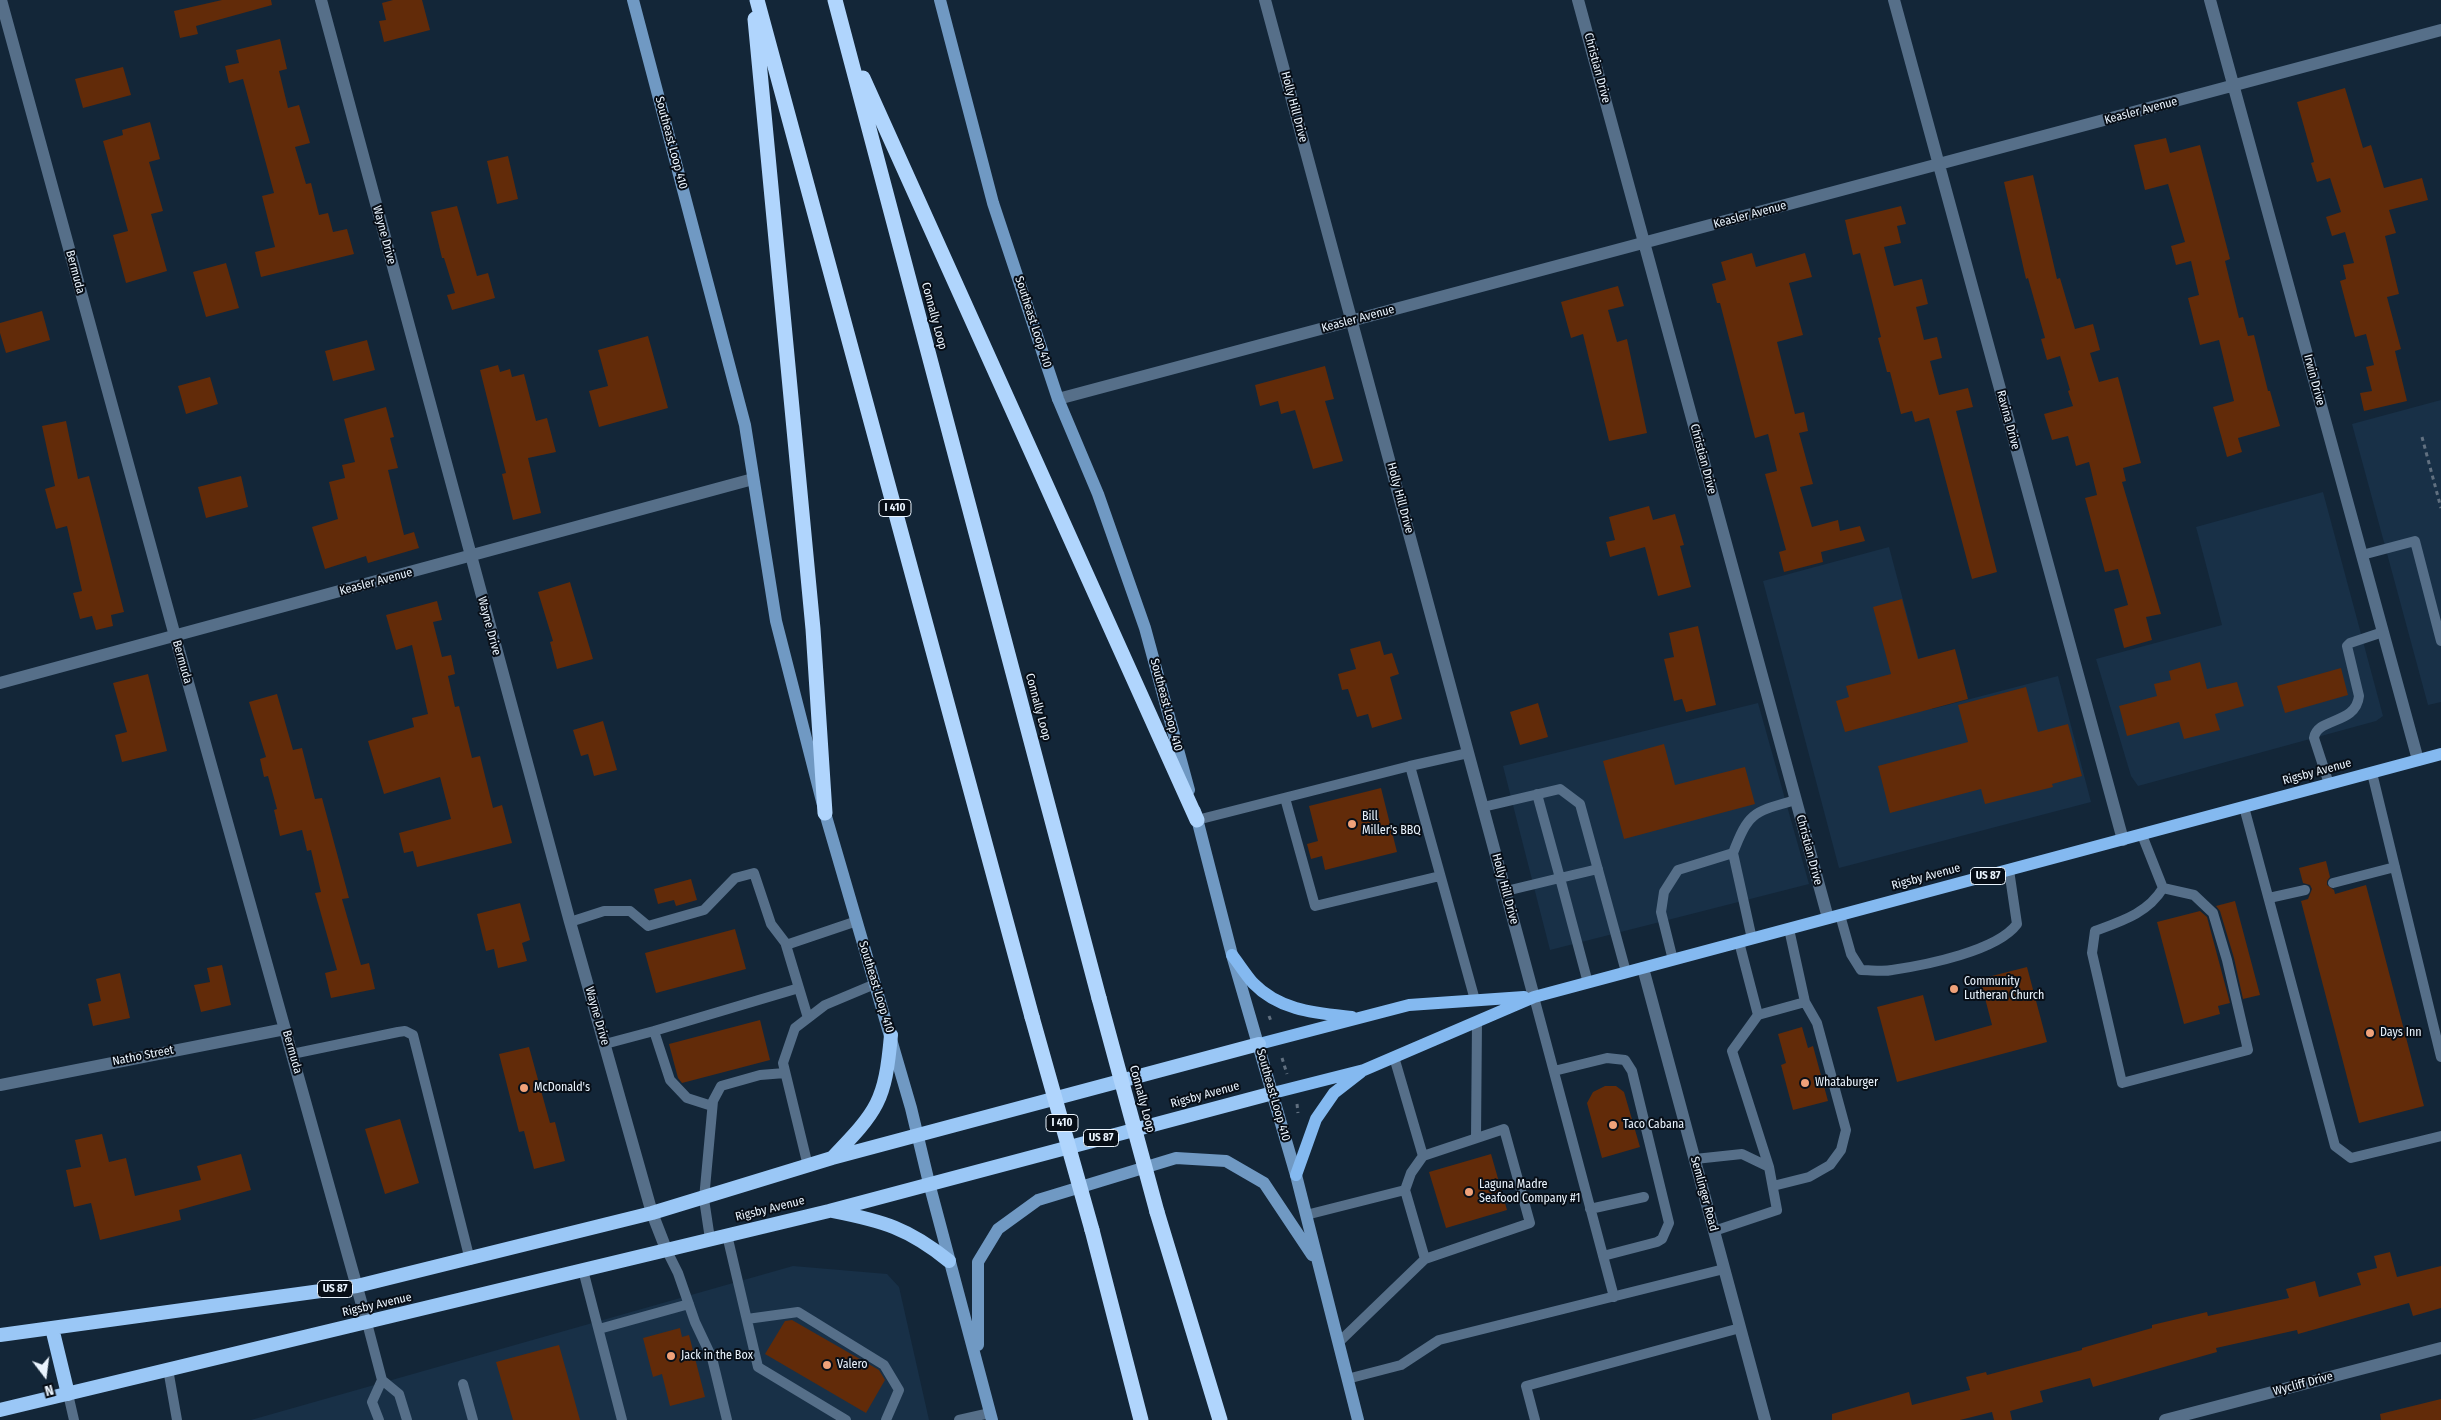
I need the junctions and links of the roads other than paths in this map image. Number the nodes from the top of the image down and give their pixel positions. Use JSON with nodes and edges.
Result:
{"nodes":[{"id":1,"x":1,"y":0,"type":"edge"},
{"id":2,"x":321,"y":0,"type":"edge"},
{"id":3,"x":633,"y":0,"type":"edge"},
{"id":4,"x":753,"y":0,"type":"edge"},
{"id":5,"x":757,"y":0,"type":"edge"},
{"id":6,"x":835,"y":0,"type":"edge"},
{"id":7,"x":940,"y":0,"type":"edge"},
{"id":8,"x":1265,"y":0,"type":"edge"},
{"id":9,"x":1578,"y":0,"type":"edge"},
{"id":10,"x":1894,"y":0,"type":"edge"},
{"id":11,"x":2210,"y":0,"type":"edge"},
{"id":12,"x":2441,"y":30,"type":"edge"},
{"id":13,"x":845,"y":38,"type":"junction"},
{"id":14,"x":2233,"y":86,"type":"junction"},
{"id":15,"x":1938,"y":165,"type":"junction"},
{"id":16,"x":1644,"y":243,"type":"junction"},
{"id":17,"x":1352,"y":321,"type":"junction"},
{"id":18,"x":1058,"y":399,"type":"junction"},
{"id":19,"x":752,"y":479,"type":"junction"},
{"id":20,"x":2362,"y":555,"type":"junction"},
{"id":21,"x":470,"y":556,"type":"junction"},
{"id":22,"x":2383,"y":632,"type":"junction"},
{"id":23,"x":175,"y":636,"type":"junction"},
{"id":24,"x":2441,"y":641,"type":"edge"},
{"id":25,"x":0,"y":683,"type":"edge"},
{"id":26,"x":1468,"y":753,"type":"junction"},
{"id":27,"x":2441,"y":754,"type":"edge"},
{"id":28,"x":2418,"y":760,"type":"junction"},
{"id":29,"x":1410,"y":766,"type":"junction"},
{"id":30,"x":2372,"y":773,"type":"junction"},
{"id":31,"x":2329,"y":784,"type":"junction"},
{"id":32,"x":1537,"y":794,"type":"junction"},
{"id":33,"x":1285,"y":798,"type":"junction"},
{"id":34,"x":1796,"y":800,"type":"junction"},
{"id":35,"x":1483,"y":807,"type":"junction"},
{"id":36,"x":2244,"y":807,"type":"junction"},
{"id":37,"x":825,"y":813,"type":"junction"},
{"id":38,"x":1197,"y":820,"type":"junction"},
{"id":39,"x":2142,"y":834,"type":"junction"},
{"id":40,"x":2123,"y":840,"type":"junction"},
{"id":41,"x":1733,"y":853,"type":"junction"},
{"id":42,"x":2395,"y":868,"type":"junction"},
{"id":43,"x":1598,"y":869,"type":"junction"},
{"id":44,"x":2009,"y":870,"type":"junction"},
{"id":45,"x":1440,"y":876,"type":"junction"},
{"id":46,"x":1560,"y":878,"type":"junction"},
{"id":47,"x":2333,"y":883,"type":"dead end"},
{"id":48,"x":2163,"y":888,"type":"junction"},
{"id":49,"x":2305,"y":890,"type":"dead end"},
{"id":50,"x":1506,"y":891,"type":"junction"},
{"id":51,"x":2269,"y":898,"type":"junction"},
{"id":52,"x":1834,"y":917,"type":"junction"},
{"id":53,"x":857,"y":921,"type":"junction"},
{"id":54,"x":570,"y":922,"type":"junction"},
{"id":55,"x":1788,"y":929,"type":"junction"},
{"id":56,"x":1752,"y":938,"type":"junction"},
{"id":57,"x":1739,"y":942,"type":"junction"},
{"id":58,"x":787,"y":945,"type":"junction"},
{"id":59,"x":1232,"y":955,"type":"junction"},
{"id":60,"x":1673,"y":960,"type":"junction"},
{"id":61,"x":1643,"y":968,"type":"junction"},
{"id":62,"x":1626,"y":972,"type":"junction"},
{"id":63,"x":1588,"y":983,"type":"junction"},
{"id":64,"x":875,"y":984,"type":"junction"},
{"id":65,"x":800,"y":988,"type":"junction"},
{"id":66,"x":1534,"y":997,"type":"junction"},
{"id":67,"x":1475,"y":1000,"type":"junction"},
{"id":68,"x":1806,"y":1002,"type":"junction"},
{"id":69,"x":1758,"y":1015,"type":"junction"},
{"id":70,"x":808,"y":1018,"type":"junction"},
{"id":71,"x":1359,"y":1018,"type":"junction"},
{"id":72,"x":1477,"y":1021,"type":"junction"},
{"id":73,"x":286,"y":1029,"type":"junction"},
{"id":74,"x":654,"y":1031,"type":"junction"},
{"id":75,"x":890,"y":1035,"type":"junction"},
{"id":76,"x":605,"y":1044,"type":"junction"},
{"id":77,"x":1258,"y":1044,"type":"junction"},
{"id":78,"x":292,"y":1054,"type":"junction"},
{"id":79,"x":1394,"y":1057,"type":"junction"},
{"id":80,"x":2441,"y":1057,"type":"edge"},
{"id":81,"x":1364,"y":1070,"type":"junction"},
{"id":82,"x":1554,"y":1071,"type":"junction"},
{"id":83,"x":786,"y":1073,"type":"junction"},
{"id":84,"x":0,"y":1085,"type":"edge"},
{"id":85,"x":1273,"y":1093,"type":"junction"},
{"id":86,"x":712,"y":1106,"type":"junction"},
{"id":87,"x":918,"y":1134,"type":"junction"},
{"id":88,"x":2441,"y":1136,"type":"edge"},
{"id":89,"x":1476,"y":1138,"type":"junction"},
{"id":90,"x":1422,"y":1156,"type":"junction"},
{"id":91,"x":832,"y":1158,"type":"junction"},
{"id":92,"x":1695,"y":1159,"type":"junction"},
{"id":93,"x":808,"y":1166,"type":"junction"},
{"id":94,"x":1769,"y":1166,"type":"junction"},
{"id":95,"x":1296,"y":1175,"type":"junction"},
{"id":96,"x":929,"y":1183,"type":"junction"},
{"id":97,"x":1773,"y":1186,"type":"junction"},
{"id":98,"x":1405,"y":1190,"type":"junction"},
{"id":99,"x":1644,"y":1197,"type":"dead end"},
{"id":100,"x":704,"y":1199,"type":"junction"},
{"id":101,"x":1590,"y":1210,"type":"junction"},
{"id":102,"x":829,"y":1211,"type":"junction"},
{"id":103,"x":652,"y":1213,"type":"junction"},
{"id":104,"x":1306,"y":1215,"type":"junction"},
{"id":105,"x":1714,"y":1231,"type":"junction"},
{"id":106,"x":727,"y":1235,"type":"junction"},
{"id":107,"x":710,"y":1239,"type":"junction"},
{"id":108,"x":666,"y":1249,"type":"junction"},
{"id":109,"x":1603,"y":1256,"type":"junction"},
{"id":110,"x":1425,"y":1259,"type":"junction"},
{"id":111,"x":470,"y":1260,"type":"junction"},
{"id":112,"x":949,"y":1261,"type":"junction"},
{"id":113,"x":1318,"y":1263,"type":"junction"},
{"id":114,"x":1724,"y":1269,"type":"junction"},
{"id":115,"x":583,"y":1270,"type":"junction"},
{"id":116,"x":358,"y":1286,"type":"junction"},
{"id":117,"x":1614,"y":1297,"type":"junction"},
{"id":118,"x":689,"y":1304,"type":"junction"},
{"id":119,"x":746,"y":1318,"type":"junction"},
{"id":120,"x":367,"y":1323,"type":"junction"},
{"id":121,"x":52,"y":1328,"type":"junction"},
{"id":122,"x":1740,"y":1328,"type":"junction"},
{"id":123,"x":598,"y":1329,"type":"junction"},
{"id":124,"x":0,"y":1335,"type":"edge"},
{"id":125,"x":1338,"y":1343,"type":"junction"},
{"id":126,"x":2441,"y":1348,"type":"edge"},
{"id":127,"x":978,"y":1358,"type":"junction"},
{"id":128,"x":168,"y":1369,"type":"junction"},
{"id":129,"x":1347,"y":1379,"type":"junction"},
{"id":130,"x":382,"y":1380,"type":"junction"},
{"id":131,"x":462,"y":1384,"type":"dead end"},
{"id":132,"x":68,"y":1394,"type":"junction"},
{"id":133,"x":0,"y":1410,"type":"edge"},
{"id":134,"x":992,"y":1416,"type":"edge"},
{"id":135,"x":74,"y":1420,"type":"edge"},
{"id":136,"x":177,"y":1420,"type":"edge"},
{"id":137,"x":379,"y":1420,"type":"edge"},
{"id":138,"x":407,"y":1420,"type":"edge"},
{"id":139,"x":473,"y":1420,"type":"edge"},
{"id":140,"x":622,"y":1420,"type":"edge"},
{"id":141,"x":727,"y":1420,"type":"edge"},
{"id":142,"x":846,"y":1420,"type":"edge"},
{"id":143,"x":886,"y":1420,"type":"edge"},
{"id":144,"x":959,"y":1420,"type":"edge"},
{"id":145,"x":1141,"y":1420,"type":"edge"},
{"id":146,"x":1220,"y":1420,"type":"edge"},
{"id":147,"x":1358,"y":1420,"type":"edge"},
{"id":148,"x":1535,"y":1420,"type":"edge"},
{"id":149,"x":1765,"y":1420,"type":"edge"},
{"id":150,"x":2165,"y":1420,"type":"edge"}],
"edges":[{"from":1,"to":23,"type":"street","name":"Bermuda"},
{"from":2,"to":21,"type":"street","name":"Wayne Drive"},
{"from":3,"to":19,"type":"main road","name":"Southeast Loop 410"},
{"from":4,"to":37,"type":"highway"},
{"from":5,"to":145,"type":"highway","number":"I 410","bridge":true},
{"from":6,"to":13,"type":"highway","name":"Connally Loop"},
{"from":7,"to":18,"type":"main road","name":"Southeast Loop 410"},
{"from":8,"to":17,"type":"street","name":"Holly Hill Drive"},
{"from":9,"to":16,"type":"street","name":"Christian Drive"},
{"from":10,"to":15,"type":"street","name":"Ravina Drive"},
{"from":11,"to":14,"type":"street","name":"Irwin Drive"},
{"from":12,"to":14,"type":"street","name":"Keasler Avenue"},
{"from":13,"to":38,"type":"highway"},
{"from":13,"to":146,"type":"highway","name":"Connally Loop","bridge":true},
{"from":14,"to":15,"type":"street","name":"Keasler Avenue"},
{"from":14,"to":20,"type":"street","name":"Irwin Drive"},
{"from":15,"to":16,"type":"street","name":"Keasler Avenue"},
{"from":15,"to":40,"type":"street","name":"Ravina Drive"},
{"from":16,"to":17,"type":"street","name":"Keasler Avenue"},
{"from":16,"to":34,"type":"street","name":"Christian Drive"},
{"from":17,"to":18,"type":"street","name":"Keasler Avenue"},
{"from":17,"to":26,"type":"street","name":"Holly Hill Drive"},
{"from":18,"to":38,"type":"main road","name":"Southeast Loop 410"},
{"from":19,"to":21,"type":"street","name":"Keasler Avenue"},
{"from":19,"to":37,"type":"main road","name":"Southeast Loop 410"},
{"from":20,"to":22,"type":"street","name":"Irwin Drive"},
{"from":20,"to":24,"type":"lane"},
{"from":21,"to":23,"type":"street","name":"Keasler Avenue"},
{"from":21,"to":54,"type":"street","name":"Wayne Drive"},
{"from":22,"to":28,"type":"street","name":"Irwin Drive"},
{"from":22,"to":31,"type":"lane"},
{"from":23,"to":25,"type":"street","name":"Keasler Avenue"},
{"from":23,"to":73,"type":"street","name":"Bermuda"},
{"from":26,"to":29,"type":"lane"},
{"from":26,"to":35,"type":"street","name":"Holly Hill Drive"},
{"from":27,"to":28,"type":"main road","name":"Rigsby Avenue","number":"US 87"},
{"from":28,"to":30,"type":"main road","name":"Rigsby Avenue","number":"US 87"},
{"from":29,"to":33,"type":"lane"},
{"from":29,"to":45,"type":"lane"},
{"from":30,"to":31,"type":"main road","name":"Rigsby Avenue","number":"US 87"},
{"from":30,"to":42,"type":"lane"},
{"from":31,"to":36,"type":"main road","name":"Rigsby Avenue","number":"US 87"},
{"from":32,"to":35,"type":"lane"},
{"from":32,"to":43,"type":"lane"},
{"from":32,"to":46,"type":"lane"},
{"from":33,"to":38,"type":"lane"},
{"from":33,"to":45,"type":"lane"},
{"from":34,"to":41,"type":"lane"},
{"from":34,"to":52,"type":"street","name":"Christian Drive"},
{"from":35,"to":50,"type":"street","name":"Holly Hill Drive"},
{"from":36,"to":39,"type":"main road","name":"Rigsby Avenue","number":"US 87"},
{"from":36,"to":51,"type":"lane"},
{"from":37,"to":53,"type":"main road","name":"Southeast Loop 410"},
{"from":38,"to":59,"type":"main road","name":"Southeast Loop 410"},
{"from":39,"to":40,"type":"main road","name":"Rigsby Avenue","number":"US 87"},
{"from":39,"to":48,"type":"lane"},
{"from":40,"to":44,"type":"main road","name":"Rigsby Avenue","number":"US 87"},
{"from":41,"to":56,"type":"lane"},
{"from":41,"to":60,"type":"lane"},
{"from":42,"to":47,"type":"lane"},
{"from":42,"to":80,"type":"lane"},
{"from":43,"to":46,"type":"lane"},
{"from":43,"to":62,"type":"lane"},
{"from":44,"to":52,"type":"main road","name":"Rigsby Avenue","number":"US 87"},
{"from":44,"to":52,"type":"lane"},
{"from":45,"to":67,"type":"lane"},
{"from":46,"to":50,"type":"lane"},
{"from":46,"to":63,"type":"lane"},
{"from":48,"to":48,"type":"lane"},
{"from":49,"to":51,"type":"lane"},
{"from":50,"to":66,"type":"street","name":"Holly Hill Drive"},
{"from":51,"to":88,"type":"lane"},
{"from":52,"to":55,"type":"main road","name":"Rigsby Avenue","number":"US 87"},
{"from":53,"to":58,"type":"lane"},
{"from":53,"to":64,"type":"main road","name":"Southeast Loop 410"},
{"from":54,"to":58,"type":"lane"},
{"from":54,"to":76,"type":"street","name":"Wayne Drive"},
{"from":55,"to":56,"type":"main road","name":"Rigsby Avenue","number":"US 87"},
{"from":55,"to":68,"type":"lane"},
{"from":56,"to":57,"type":"main road","name":"Rigsby Avenue","number":"US 87"},
{"from":57,"to":60,"type":"main road","name":"Rigsby Avenue","number":"US 87"},
{"from":57,"to":69,"type":"lane"},
{"from":58,"to":65,"type":"lane"},
{"from":59,"to":71,"type":"main road"},
{"from":59,"to":77,"type":"main road","name":"Southeast Loop 410"},
{"from":60,"to":61,"type":"main road","name":"Rigsby Avenue","number":"US 87"},
{"from":61,"to":62,"type":"main road","name":"Rigsby Avenue","number":"US 87"},
{"from":61,"to":92,"type":"street","name":"Semlinger Road"},
{"from":62,"to":63,"type":"main road","name":"Rigsby Avenue","number":"US 87"},
{"from":63,"to":66,"type":"main road","name":"Rigsby Avenue","number":"US 87"},
{"from":64,"to":70,"type":"lane"},
{"from":64,"to":75,"type":"main road","name":"Southeast Loop 410"},
{"from":65,"to":70,"type":"lane"},
{"from":65,"to":74,"type":"lane"},
{"from":66,"to":67,"type":"main road","name":"Rigsby Avenue","number":"US 87"},
{"from":66,"to":72,"type":"main road","name":"Rigsby Avenue","number":"US 87"},
{"from":66,"to":82,"type":"lane"},
{"from":67,"to":71,"type":"main road","name":"Rigsby Avenue","number":"US 87"},
{"from":68,"to":69,"type":"lane"},
{"from":68,"to":97,"type":"lane"},
{"from":69,"to":94,"type":"lane"},
{"from":70,"to":83,"type":"lane"},
{"from":71,"to":77,"type":"main road","name":"Rigsby Avenue","number":"US 87"},
{"from":72,"to":79,"type":"main road","name":"Rigsby Avenue","number":"US 87"},
{"from":72,"to":89,"type":"lane"},
{"from":73,"to":78,"type":"street","name":"Bermuda"},
{"from":73,"to":84,"type":"street","name":"Natho Street"},
{"from":74,"to":76,"type":"lane"},
{"from":74,"to":86,"type":"lane"},
{"from":75,"to":87,"type":"main road","name":"Southeast Loop 410"},
{"from":75,"to":91,"type":"highway"},
{"from":76,"to":103,"type":"street","name":"Wayne Drive"},
{"from":77,"to":85,"type":"main road","name":"Southeast Loop 410"},
{"from":77,"to":87,"type":"highway","name":"Rigsby Avenue","number":"US 87"},
{"from":78,"to":111,"type":"lane"},
{"from":78,"to":116,"type":"street","name":"Bermuda"},
{"from":79,"to":81,"type":"main road","name":"Rigsby Avenue","number":"US 87"},
{"from":79,"to":90,"type":"lane"},
{"from":81,"to":85,"type":"main road","name":"Rigsby Avenue","number":"US 87"},
{"from":81,"to":95,"type":"main road"},
{"from":82,"to":101,"type":"lane"},
{"from":82,"to":109,"type":"lane"},
{"from":83,"to":86,"type":"lane"},
{"from":83,"to":93,"type":"lane"},
{"from":85,"to":95,"type":"main road","name":"Southeast Loop 410"},
{"from":85,"to":96,"type":"highway","name":"Rigsby Avenue","number":"US 87"},
{"from":86,"to":100,"type":"lane"},
{"from":87,"to":91,"type":"highway","name":"Rigsby Avenue","number":"US 87"},
{"from":87,"to":96,"type":"main road","name":"Southeast Loop 410"},
{"from":89,"to":90,"type":"lane"},
{"from":89,"to":110,"type":"lane"},
{"from":90,"to":98,"type":"lane"},
{"from":91,"to":93,"type":"highway","name":"Rigsby Avenue","number":"US 87"},
{"from":92,"to":94,"type":"lane"},
{"from":92,"to":105,"type":"street","name":"Semlinger Road"},
{"from":93,"to":100,"type":"highway","name":"Rigsby Avenue","number":"US 87"},
{"from":94,"to":97,"type":"lane"},
{"from":95,"to":104,"type":"main road","name":"Southeast Loop 410"},
{"from":96,"to":102,"type":"highway","name":"Rigsby Avenue","number":"US 87"},
{"from":96,"to":112,"type":"main road","name":"Southeast Loop 410"},
{"from":97,"to":105,"type":"lane"},
{"from":98,"to":104,"type":"lane"},
{"from":98,"to":110,"type":"lane"},
{"from":99,"to":101,"type":"lane"},
{"from":100,"to":103,"type":"highway","name":"Rigsby Avenue","number":"US 87"},
{"from":100,"to":107,"type":"lane"},
{"from":101,"to":109,"type":"lane"},
{"from":102,"to":106,"type":"highway","name":"Rigsby Avenue","number":"US 87"},
{"from":102,"to":112,"type":"highway"},
{"from":103,"to":108,"type":"street","name":"Wayne Drive"},
{"from":103,"to":111,"type":"highway","name":"Rigsby Avenue","number":"US 87"},
{"from":104,"to":113,"type":"main road","name":"Southeast Loop 410"},
{"from":105,"to":114,"type":"street","name":"Semlinger Road"},
{"from":106,"to":107,"type":"highway","name":"Rigsby Avenue","number":"US 87"},
{"from":106,"to":119,"type":"lane"},
{"from":107,"to":108,"type":"highway","name":"Rigsby Avenue","number":"US 87"},
{"from":108,"to":115,"type":"highway","name":"Rigsby Avenue","number":"US 87"},
{"from":108,"to":118,"type":"lane"},
{"from":109,"to":117,"type":"lane"},
{"from":110,"to":125,"type":"lane"},
{"from":111,"to":116,"type":"highway","name":"Rigsby Avenue","number":"US 87"},
{"from":112,"to":127,"type":"main road","name":"Southeast Loop 410"},
{"from":113,"to":125,"type":"main road","name":"Southeast Loop 410"},
{"from":113,"to":127,"type":"main road"},
{"from":114,"to":117,"type":"lane"},
{"from":114,"to":122,"type":"street","name":"Semlinger Road"},
{"from":115,"to":120,"type":"highway","name":"Rigsby Avenue","number":"US 87"},
{"from":115,"to":123,"type":"lane"},
{"from":116,"to":120,"type":"street","name":"Bermuda"},
{"from":116,"to":121,"type":"highway","name":"Rigsby Avenue","number":"US 87"},
{"from":117,"to":129,"type":"lane"},
{"from":118,"to":123,"type":"lane"},
{"from":118,"to":141,"type":"lane"},
{"from":119,"to":142,"type":"lane"},
{"from":119,"to":143,"type":"lane"},
{"from":120,"to":128,"type":"highway","name":"Rigsby Avenue","number":"US 87"},
{"from":120,"to":130,"type":"lane"},
{"from":121,"to":124,"type":"highway","name":"Rigsby Avenue","number":"US 87"},
{"from":121,"to":132,"type":"highway"},
{"from":122,"to":148,"type":"lane"},
{"from":122,"to":149,"type":"street","name":"Semlinger Road"},
{"from":123,"to":140,"type":"lane"},
{"from":125,"to":129,"type":"main road","name":"Southeast Loop 410"},
{"from":126,"to":150,"type":"street","name":"Wycliff Drive"},
{"from":127,"to":134,"type":"main road","name":"Southeast Loop 410"},
{"from":128,"to":132,"type":"highway","name":"Rigsby Avenue","number":"US 87"},
{"from":128,"to":136,"type":"lane"},
{"from":129,"to":147,"type":"main road","name":"Southeast Loop 410"},
{"from":130,"to":137,"type":"lane"},
{"from":130,"to":138,"type":"lane"},
{"from":131,"to":139,"type":"lane"},
{"from":132,"to":133,"type":"highway","name":"Rigsby Avenue","number":"US 87"},
{"from":132,"to":135,"type":"lane"},
{"from":134,"to":144,"type":"lane"}]}
